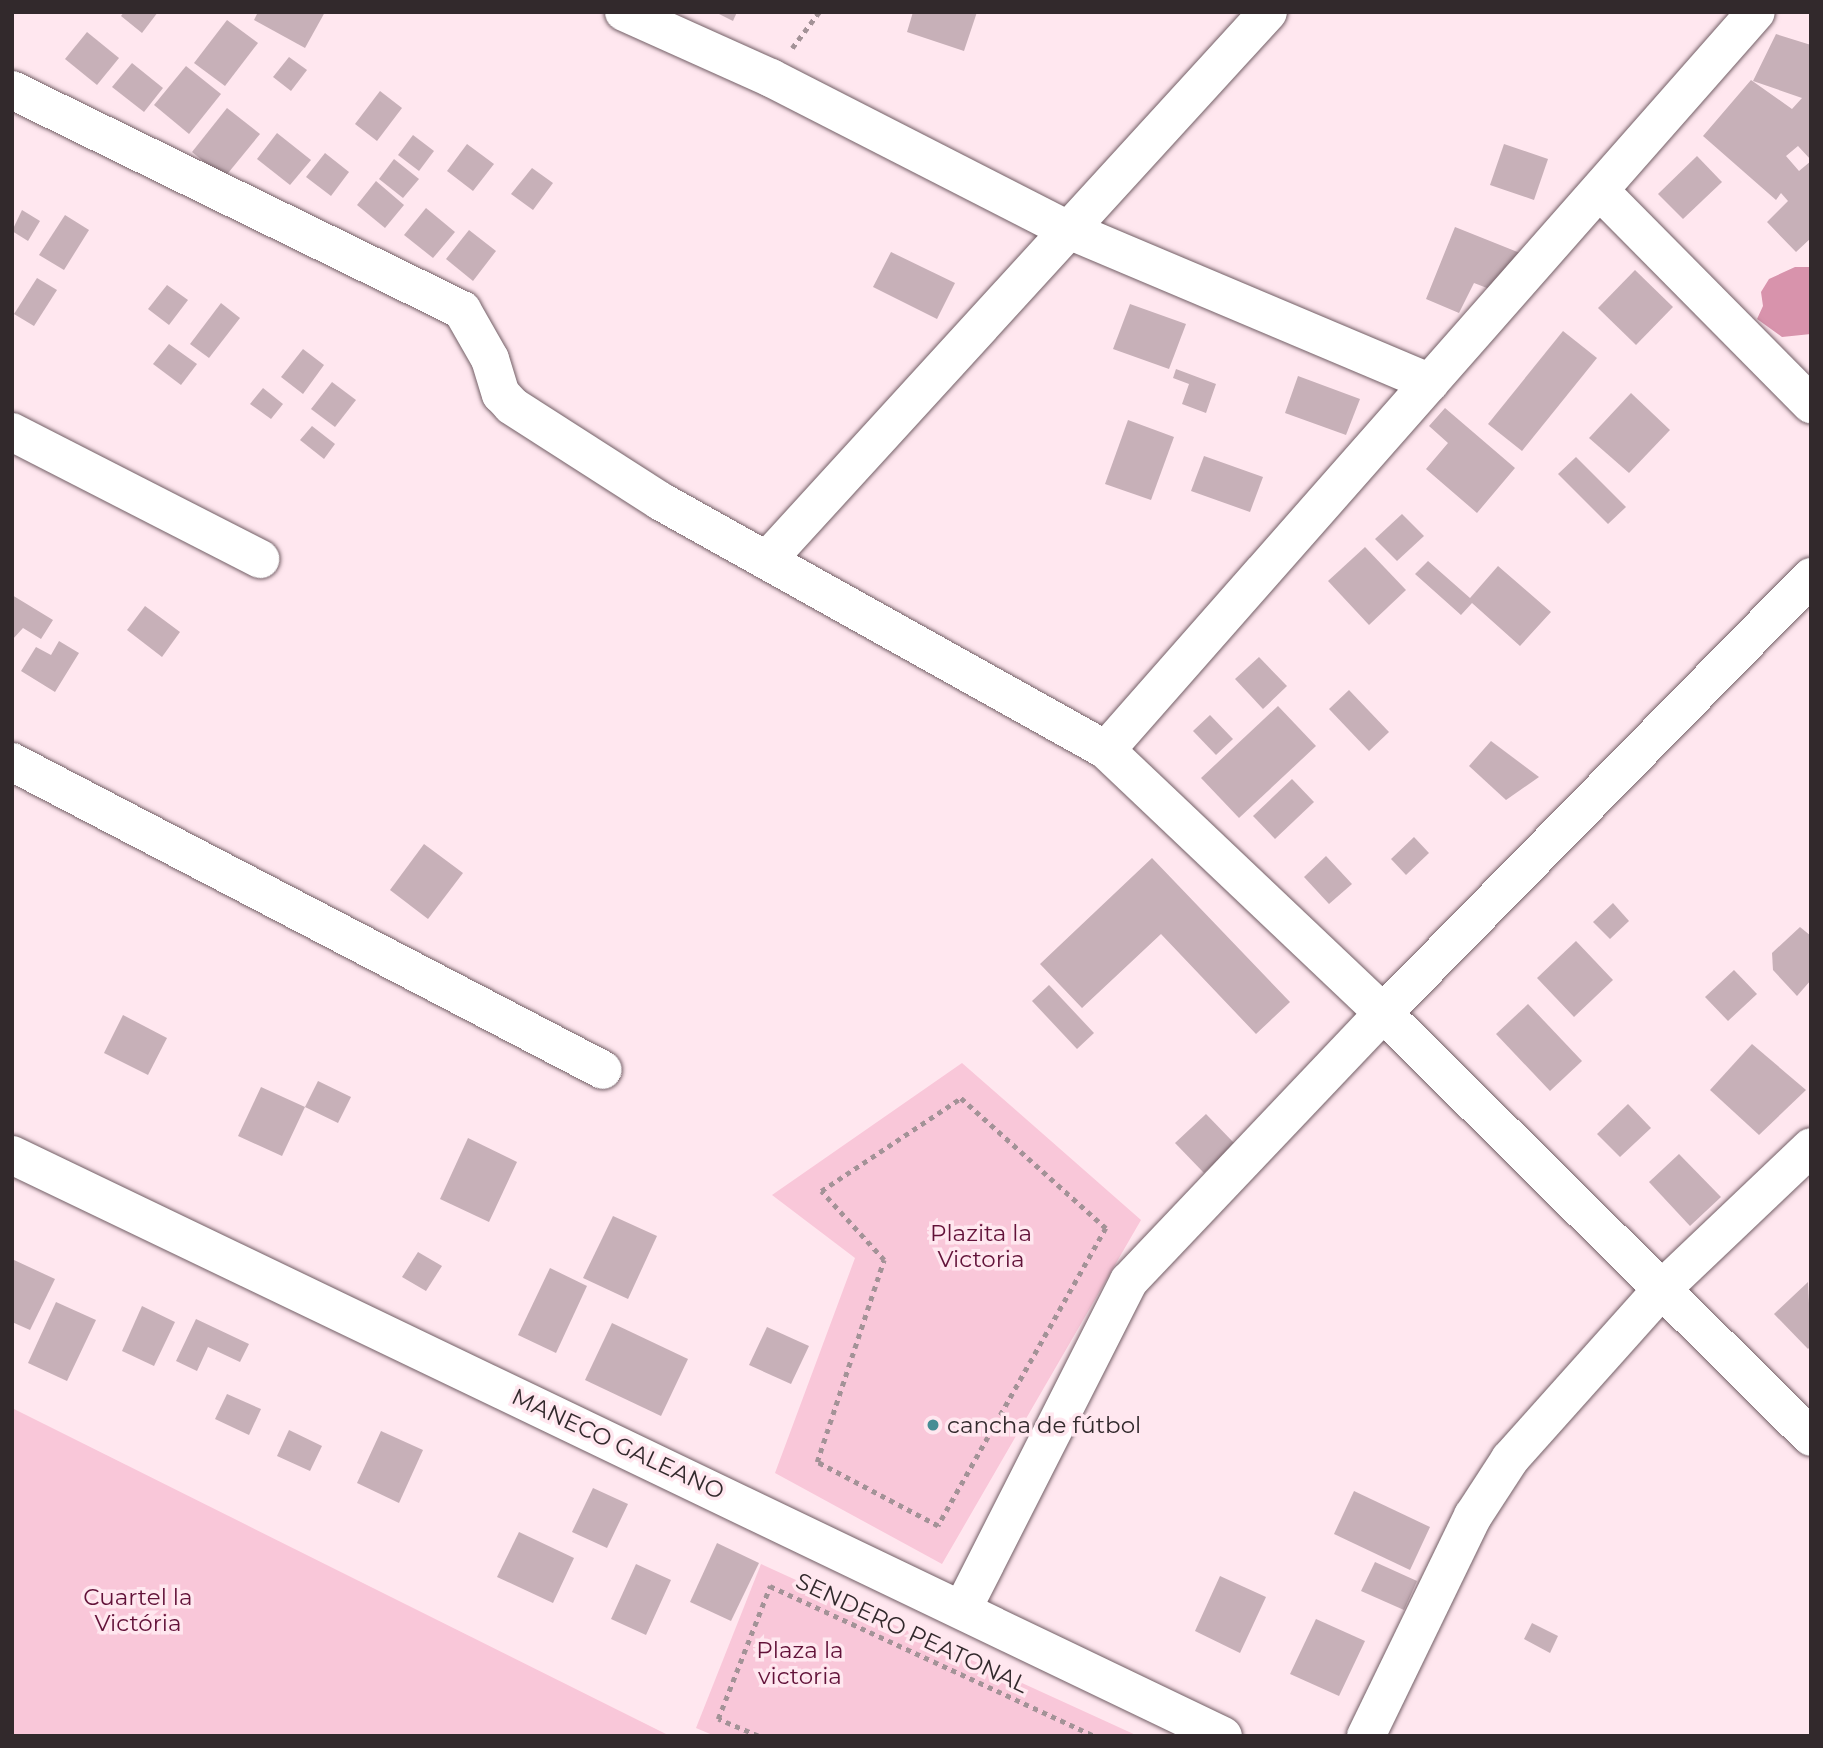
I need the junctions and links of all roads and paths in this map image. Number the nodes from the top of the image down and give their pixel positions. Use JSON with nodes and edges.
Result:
{"nodes":[{"id":1,"x":624,"y":12,"type":"edge"},
{"id":2,"x":1268,"y":12,"type":"edge"},
{"id":3,"x":1756,"y":12,"type":"edge"},
{"id":4,"x":12,"y":90,"type":"edge"},
{"id":5,"x":1600,"y":191,"type":"junction"},
{"id":6,"x":1066,"y":229,"type":"junction"},
{"id":7,"x":1430,"y":383,"type":"junction"},
{"id":8,"x":1811,"y":404,"type":"edge"},
{"id":9,"x":12,"y":432,"type":"edge"},
{"id":10,"x":260,"y":559,"type":"dead end"},
{"id":11,"x":768,"y":559,"type":"junction"},
{"id":12,"x":1811,"y":577,"type":"edge"},
{"id":13,"x":1106,"y":750,"type":"junction"},
{"id":14,"x":14,"y":766,"type":"edge"},
{"id":15,"x":1383,"y":1013,"type":"junction"},
{"id":16,"x":603,"y":1070,"type":"dead end"},
{"id":17,"x":1811,"y":1147,"type":"edge"},
{"id":18,"x":12,"y":1155,"type":"edge"},
{"id":19,"x":1106,"y":1228,"type":"joint"},
{"id":20,"x":1661,"y":1290,"type":"junction"},
{"id":21,"x":1811,"y":1437,"type":"edge"},
{"id":22,"x":962,"y":1608,"type":"junction"},
{"id":23,"x":758,"y":1736,"type":"edge"},
{"id":24,"x":1094,"y":1736,"type":"edge"},
{"id":25,"x":1223,"y":1736,"type":"edge"},
{"id":26,"x":1366,"y":1736,"type":"edge"}],
"edges":[{"from":1,"to":6,"type":"street"},
{"from":2,"to":6,"type":"street"},
{"from":3,"to":5,"type":"street"},
{"from":4,"to":11,"type":"street"},
{"from":5,"to":7,"type":"street"},
{"from":5,"to":8,"type":"street"},
{"from":6,"to":7,"type":"street"},
{"from":6,"to":11,"type":"street"},
{"from":7,"to":13,"type":"street"},
{"from":9,"to":10,"type":"street"},
{"from":11,"to":13,"type":"street"},
{"from":12,"to":15,"type":"street"},
{"from":13,"to":15,"type":"street"},
{"from":14,"to":16,"type":"street"},
{"from":15,"to":20,"type":"street"},
{"from":15,"to":22,"type":"street"},
{"from":17,"to":20,"type":"street"},
{"from":18,"to":22,"type":"street","name":"MANECO GALEANO"},
{"from":19,"to":19,"type":"path"},
{"from":20,"to":21,"type":"street"},
{"from":20,"to":26,"type":"street"},
{"from":22,"to":25,"type":"street","name":"MANECO GALEANO"},
{"from":23,"to":24,"type":"path","name":"SENDERO PEATONAL"}]}
